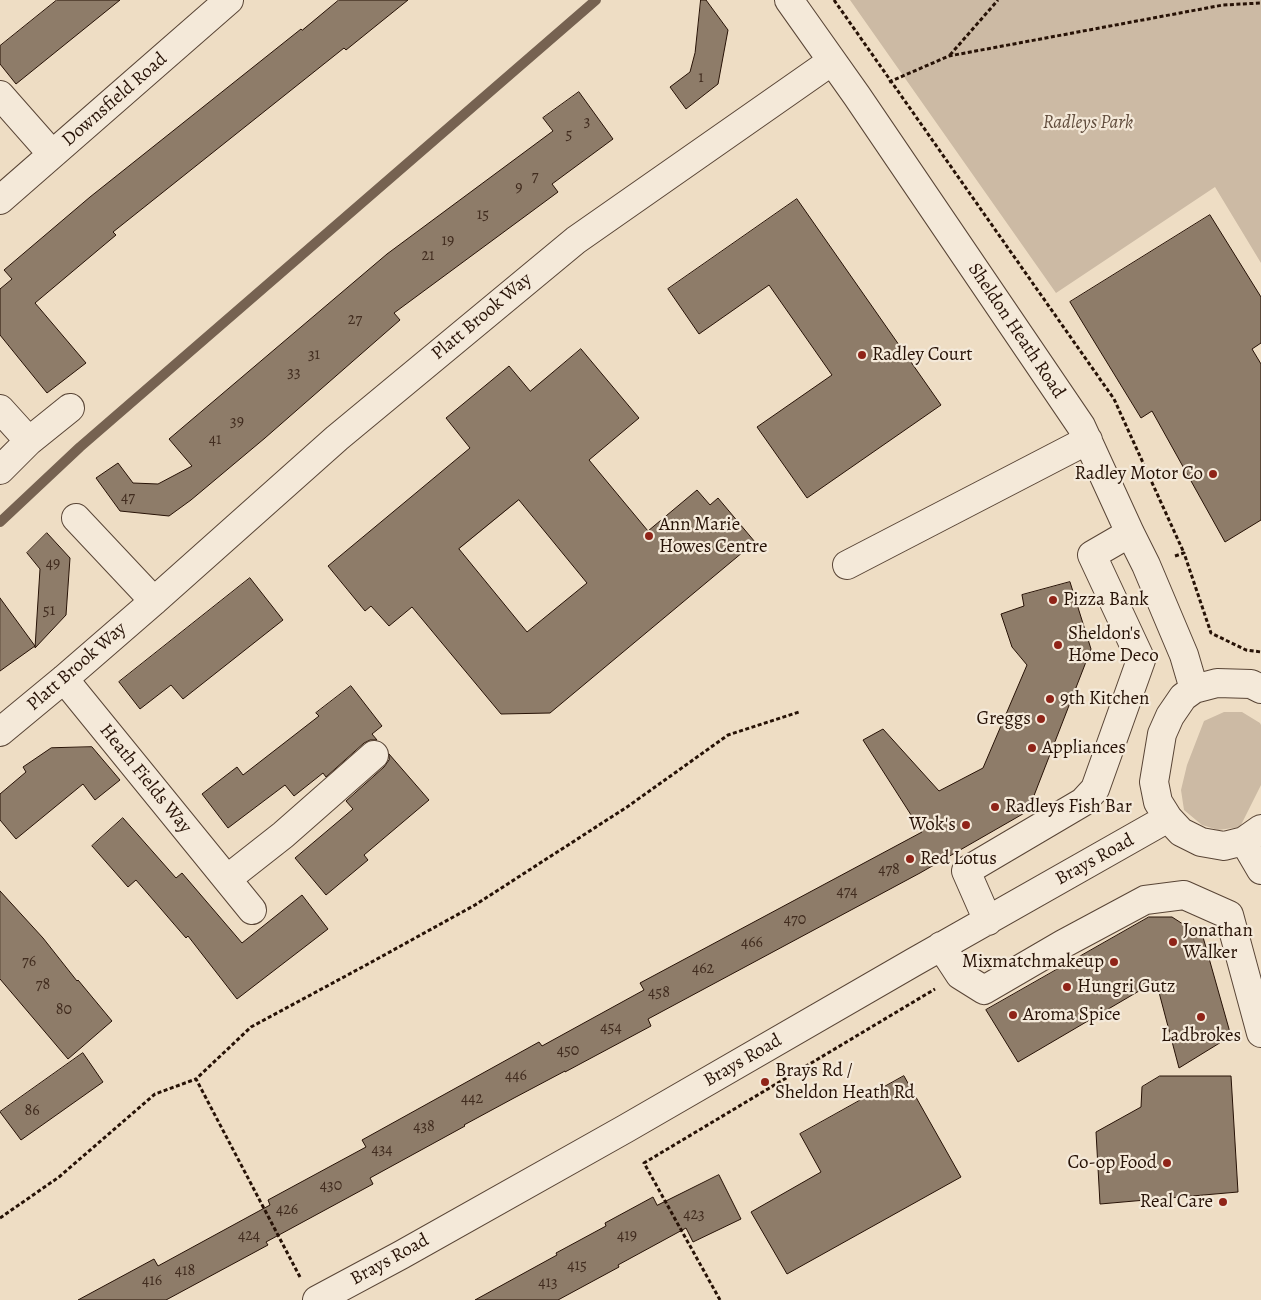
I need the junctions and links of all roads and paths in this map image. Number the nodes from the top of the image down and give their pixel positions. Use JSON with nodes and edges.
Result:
{"nodes":[{"id":1,"x":229,"y":0,"type":"edge"},
{"id":2,"x":789,"y":0,"type":"edge"},
{"id":3,"x":834,"y":0,"type":"edge"},
{"id":4,"x":998,"y":0,"type":"edge"},
{"id":5,"x":1261,"y":3,"type":"edge"},
{"id":6,"x":950,"y":56,"type":"junction"},
{"id":7,"x":832,"y":61,"type":"junction"},
{"id":8,"x":891,"y":81,"type":"junction"},
{"id":9,"x":0,"y":95,"type":"edge"},
{"id":10,"x":857,"y":96,"type":"junction"},
{"id":11,"x":52,"y":154,"type":"junction"},
{"id":12,"x":0,"y":200,"type":"edge"},
{"id":13,"x":70,"y":408,"type":"dead end"},
{"id":14,"x":0,"y":410,"type":"edge"},
{"id":15,"x":1088,"y":440,"type":"junction"},
{"id":16,"x":29,"y":441,"type":"junction"},
{"id":17,"x":0,"y":470,"type":"edge"},
{"id":18,"x":76,"y":518,"type":"dead end"},
{"id":19,"x":1130,"y":533,"type":"junction"},
{"id":20,"x":1184,"y":553,"type":"dead end"},
{"id":21,"x":847,"y":565,"type":"dead end"},
{"id":22,"x":154,"y":601,"type":"junction"},
{"id":23,"x":64,"y":679,"type":"junction"},
{"id":24,"x":1194,"y":689,"type":"junction"},
{"id":25,"x":1261,"y":689,"type":"edge"},
{"id":26,"x":799,"y":712,"type":"dead end"},
{"id":27,"x":0,"y":732,"type":"edge"},
{"id":28,"x":374,"y":755,"type":"dead end"},
{"id":29,"x":1168,"y":818,"type":"junction"},
{"id":30,"x":1252,"y":835,"type":"edge"},
{"id":31,"x":1261,"y":870,"type":"edge"},
{"id":32,"x":227,"y":879,"type":"junction"},
{"id":33,"x":252,"y":910,"type":"dead end"},
{"id":34,"x":988,"y":921,"type":"junction"},
{"id":35,"x":941,"y":946,"type":"junction"},
{"id":36,"x":960,"y":975,"type":"junction"},
{"id":37,"x":1261,"y":1033,"type":"edge"},
{"id":38,"x":196,"y":1079,"type":"junction"},
{"id":39,"x":0,"y":1218,"type":"edge"},
{"id":40,"x":310,"y":1291,"type":"edge"},
{"id":41,"x":720,"y":1300,"type":"edge"}],
"edges":[{"from":1,"to":11,"type":"street","name":"Downsfield Road"},
{"from":2,"to":7,"type":"street","name":"Sheldon Heath Road"},
{"from":3,"to":8,"type":"path"},
{"from":4,"to":6,"type":"path"},
{"from":5,"to":6,"type":"path"},
{"from":6,"to":8,"type":"path"},
{"from":7,"to":10,"type":"street","name":"Sheldon Heath Road"},
{"from":7,"to":22,"type":"street","name":"Platt Brook Way"},
{"from":8,"to":10,"type":"path"},
{"from":8,"to":20,"type":"path"},
{"from":9,"to":11,"type":"street"},
{"from":10,"to":15,"type":"street","name":"Sheldon Heath Road"},
{"from":11,"to":12,"type":"street","name":"Downsfield Road"},
{"from":13,"to":16,"type":"street"},
{"from":14,"to":16,"type":"street"},
{"from":15,"to":19,"type":"street","name":"Sheldon Heath Road"},
{"from":15,"to":21,"type":"street"},
{"from":16,"to":17,"type":"street"},
{"from":18,"to":22,"type":"street"},
{"from":19,"to":24,"type":"street","name":"Sheldon Heath Road"},
{"from":19,"to":34,"type":"street"},
{"from":22,"to":23,"type":"street","name":"Platt Brook Way"},
{"from":23,"to":27,"type":"street","name":"Platt Brook Way"},
{"from":23,"to":32,"type":"street","name":"Heath Fields Way"},
{"from":24,"to":25,"type":"street"},
{"from":24,"to":29,"type":"street"},
{"from":26,"to":38,"type":"path"},
{"from":28,"to":32,"type":"street"},
{"from":29,"to":30,"type":"street"},
{"from":29,"to":34,"type":"street","name":"Brays Road"},
{"from":30,"to":31,"type":"street"},
{"from":32,"to":33,"type":"street","name":"Heath Fields Way"},
{"from":34,"to":35,"type":"street","name":"Brays Road"},
{"from":35,"to":36,"type":"street"},
{"from":35,"to":40,"type":"street","name":"Brays Road"},
{"from":36,"to":37,"type":"street"},
{"from":36,"to":41,"type":"path"},
{"from":38,"to":39,"type":"path"},
{"from":38,"to":40,"type":"path"}]}
